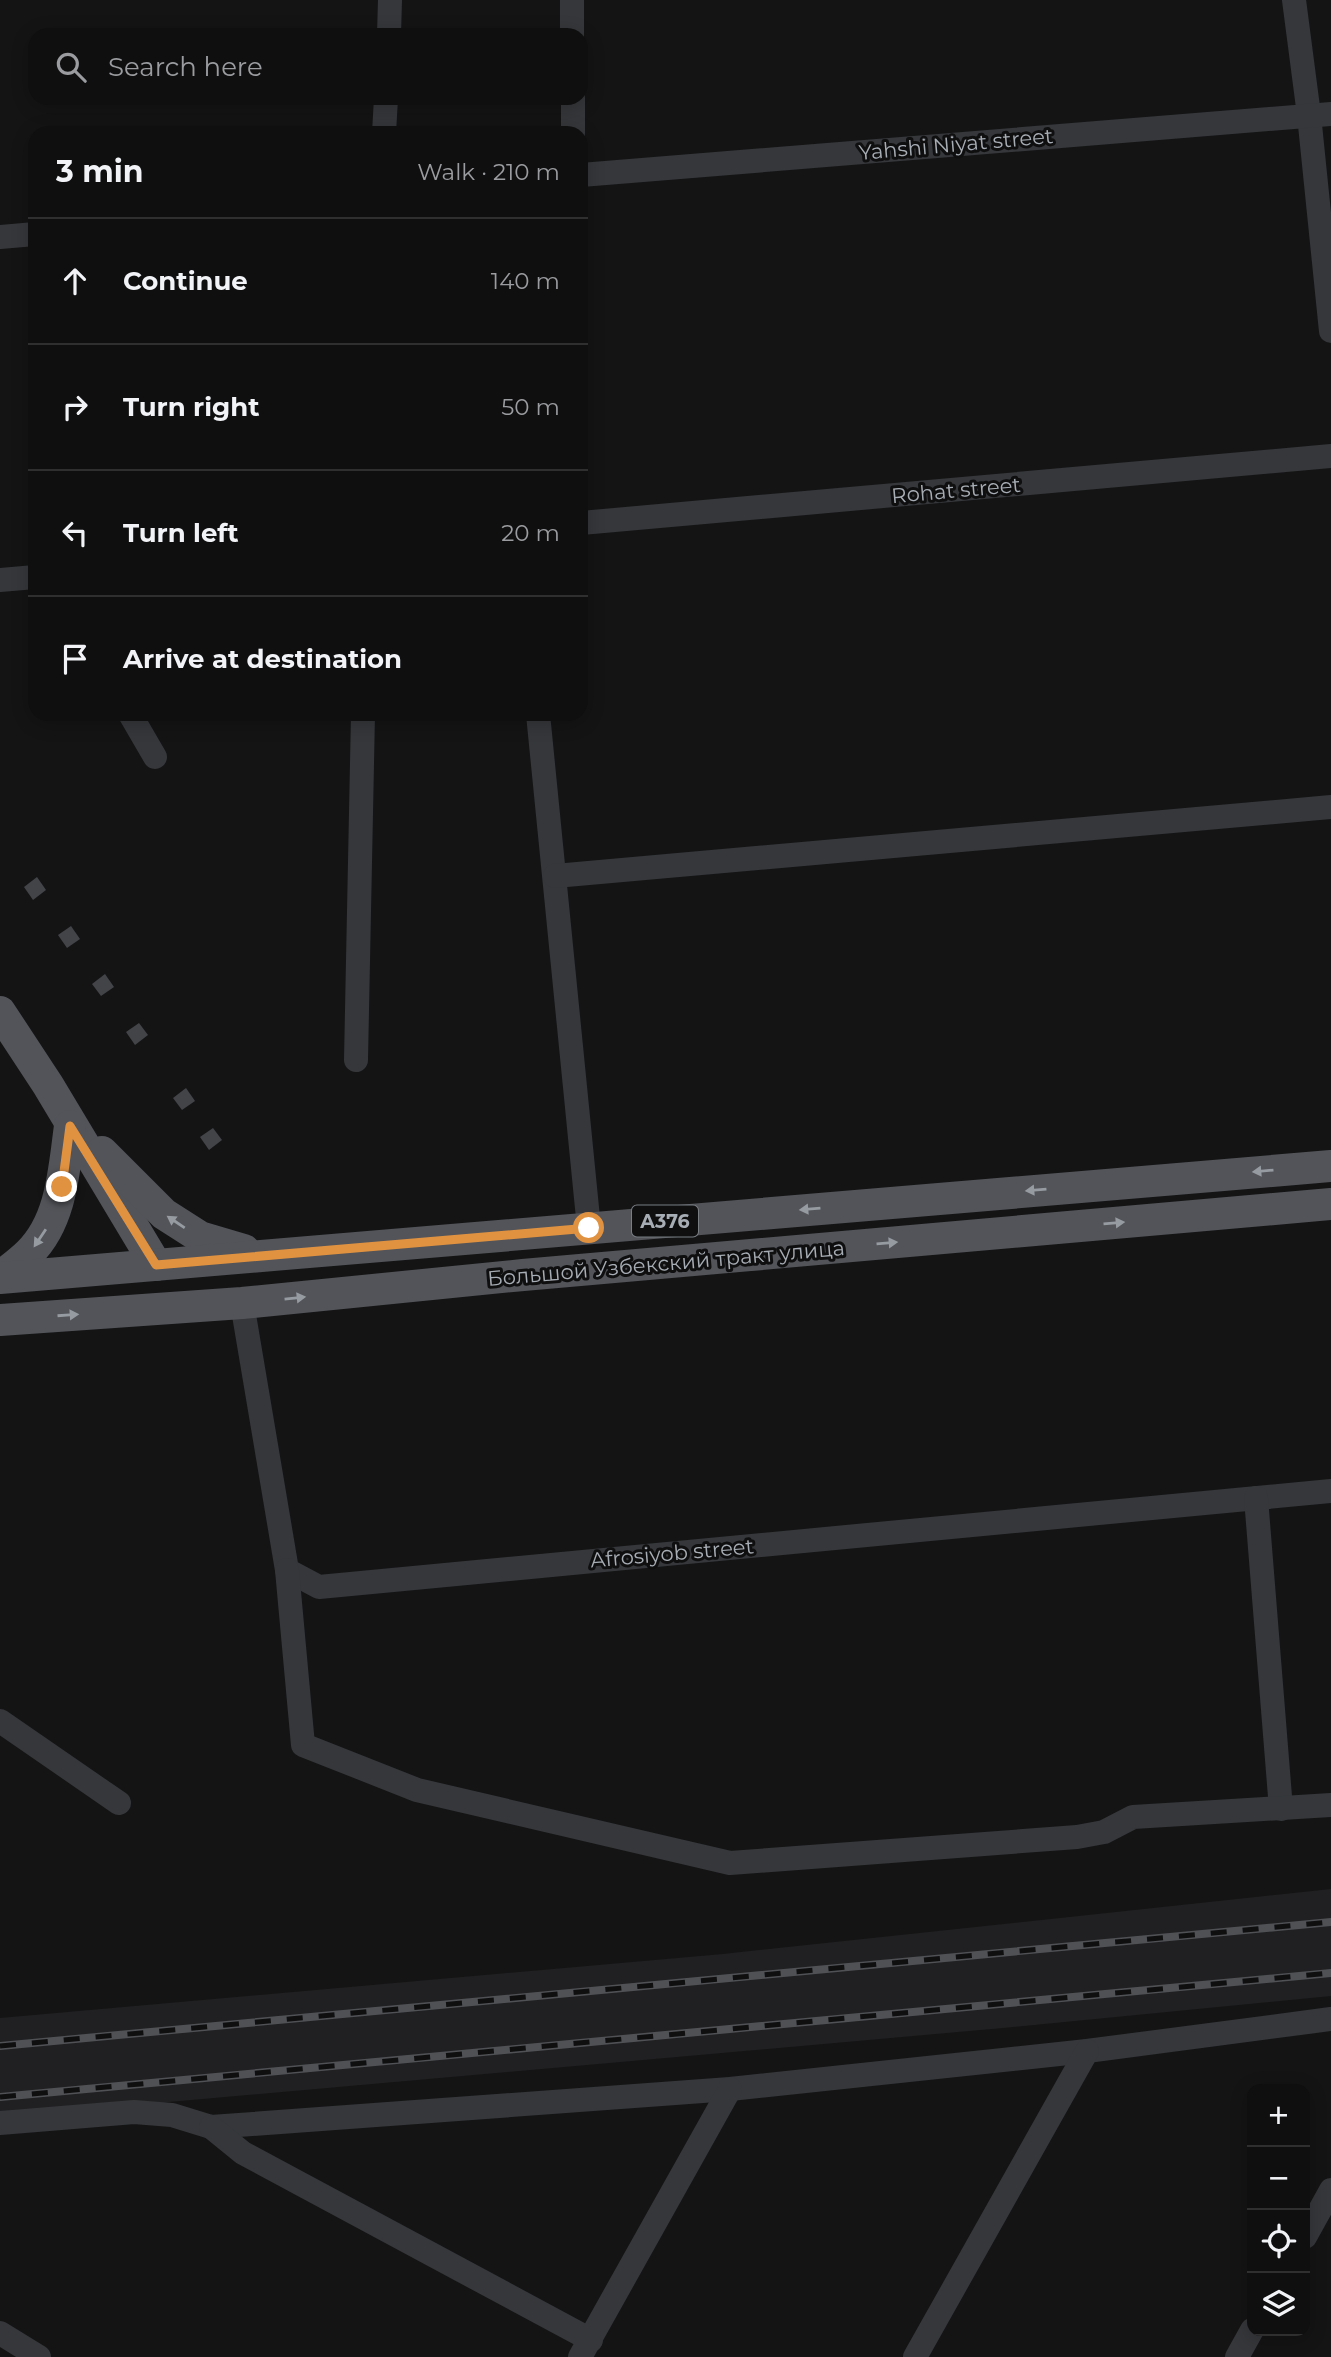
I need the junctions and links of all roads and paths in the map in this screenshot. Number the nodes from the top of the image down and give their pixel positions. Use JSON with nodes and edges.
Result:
{"nodes":[{"id":1,"x":390,"y":0,"type":"edge"},
{"id":2,"x":572,"y":0,"type":"edge"},
{"id":3,"x":1294,"y":0,"type":"edge"},
{"id":4,"x":388,"y":28,"type":"edge"},
{"id":5,"x":572,"y":28,"type":"edge"},
{"id":6,"x":386,"y":105,"type":"edge"},
{"id":7,"x":573,"y":105,"type":"edge"},
{"id":8,"x":1320,"y":114,"type":"edge"},
{"id":9,"x":384,"y":126,"type":"edge"},
{"id":10,"x":573,"y":126,"type":"edge"},
{"id":11,"x":588,"y":174,"type":"edge"},
{"id":12,"x":28,"y":234,"type":"edge"},
{"id":13,"x":0,"y":236,"type":"edge"},
{"id":14,"x":1331,"y":331,"type":"edge"},
{"id":15,"x":1331,"y":456,"type":"edge"},
{"id":16,"x":588,"y":522,"type":"edge"},
{"id":17,"x":28,"y":578,"type":"edge"},
{"id":18,"x":0,"y":580,"type":"edge"},
{"id":19,"x":134,"y":721,"type":"edge"},
{"id":20,"x":363,"y":721,"type":"edge"},
{"id":21,"x":539,"y":721,"type":"edge"},
{"id":22,"x":155,"y":757,"type":"dead end"},
{"id":23,"x":1331,"y":807,"type":"edge"},
{"id":24,"x":555,"y":876,"type":"junction"},
{"id":25,"x":0,"y":1012,"type":"edge"},
{"id":26,"x":356,"y":1060,"type":"dead end"},
{"id":27,"x":64,"y":1116,"type":"junction"},
{"id":28,"x":1331,"y":1166,"type":"edge"},
{"id":29,"x":1331,"y":1204,"type":"edge"},
{"id":30,"x":589,"y":1228,"type":"junction"},
{"id":31,"x":262,"y":1256,"type":"junction"},
{"id":32,"x":156,"y":1265,"type":"junction"},
{"id":33,"x":0,"y":1278,"type":"edge"},
{"id":34,"x":242,"y":1303,"type":"junction"},
{"id":35,"x":0,"y":1320,"type":"edge"},
{"id":36,"x":1331,"y":1491,"type":"edge"},
{"id":37,"x":1256,"y":1498,"type":"junction"},
{"id":38,"x":287,"y":1570,"type":"junction"},
{"id":39,"x":0,"y":1721,"type":"edge"},
{"id":40,"x":119,"y":1803,"type":"dead end"},
{"id":41,"x":1331,"y":1805,"type":"edge"},
{"id":42,"x":1281,"y":1809,"type":"junction"},
{"id":43,"x":1331,"y":2020,"type":"edge"},
{"id":44,"x":1087,"y":2051,"type":"junction"},
{"id":45,"x":730,"y":2089,"type":"junction"},
{"id":46,"x":0,"y":2123,"type":"edge"},
{"id":47,"x":211,"y":2127,"type":"junction"},
{"id":48,"x":1331,"y":2190,"type":"edge"},
{"id":49,"x":1310,"y":2228,"type":"edge"},
{"id":50,"x":0,"y":2333,"type":"edge"},
{"id":51,"x":1249,"y":2336,"type":"edge"},
{"id":52,"x":586,"y":2348,"type":"edge"},
{"id":53,"x":39,"y":2357,"type":"edge"},
{"id":54,"x":915,"y":2357,"type":"edge"},
{"id":55,"x":1237,"y":2357,"type":"edge"}],
"edges":[{"from":1,"to":4,"type":"street"},
{"from":2,"to":5,"type":"street"},
{"from":3,"to":8,"type":"street"},
{"from":6,"to":9,"type":"street"},
{"from":7,"to":10,"type":"street"},
{"from":8,"to":11,"type":"street","name":"Yahshi Niyat street"},
{"from":8,"to":14,"type":"street"},
{"from":12,"to":13,"type":"street"},
{"from":15,"to":16,"type":"street","name":"Rohat street"},
{"from":17,"to":18,"type":"street"},
{"from":19,"to":22,"type":"street"},
{"from":20,"to":26,"type":"street"},
{"from":21,"to":24,"type":"street"},
{"from":23,"to":24,"type":"street"},
{"from":24,"to":30,"type":"street"},
{"from":25,"to":27,"type":"main road"},
{"from":31,"to":27,"type":"main road","one_way":true},
{"from":27,"to":32,"type":"main road"},
{"from":27,"to":33,"type":"main road","one_way":true},
{"from":28,"to":30,"type":"main road","name":"Большой Узбекский тракт улица","number":"A376","one_way":true},
{"from":34,"to":29,"type":"main road","name":"Большой Узбекский тракт улица","one_way":true},
{"from":30,"to":31,"type":"main road","name":"Большой Узбекский тракт улица","number":"A376"},
{"from":31,"to":32,"type":"main road","name":"Большой Узбекский тракт улица","number":"A376"},
{"from":32,"to":33,"type":"main road","name":"Большой Узбекский тракт улица","number":"A376"},
{"from":35,"to":34,"type":"main road","name":"Большой Узбекский тракт улица","one_way":true},
{"from":34,"to":38,"type":"street"},
{"from":36,"to":37,"type":"street","name":"Afrosiyob street"},
{"from":37,"to":38,"type":"street","name":"Afrosiyob street"},
{"from":37,"to":42,"type":"street"},
{"from":38,"to":42,"type":"street"},
{"from":39,"to":40,"type":"street"},
{"from":41,"to":42,"type":"street"},
{"from":43,"to":44,"type":"street"},
{"from":44,"to":45,"type":"street"},
{"from":44,"to":54,"type":"street"},
{"from":45,"to":47,"type":"street"},
{"from":45,"to":52,"type":"street"},
{"from":46,"to":47,"type":"street"},
{"from":47,"to":52,"type":"street"},
{"from":48,"to":49,"type":"street"},
{"from":50,"to":53,"type":"street"},
{"from":51,"to":55,"type":"street"}]}
